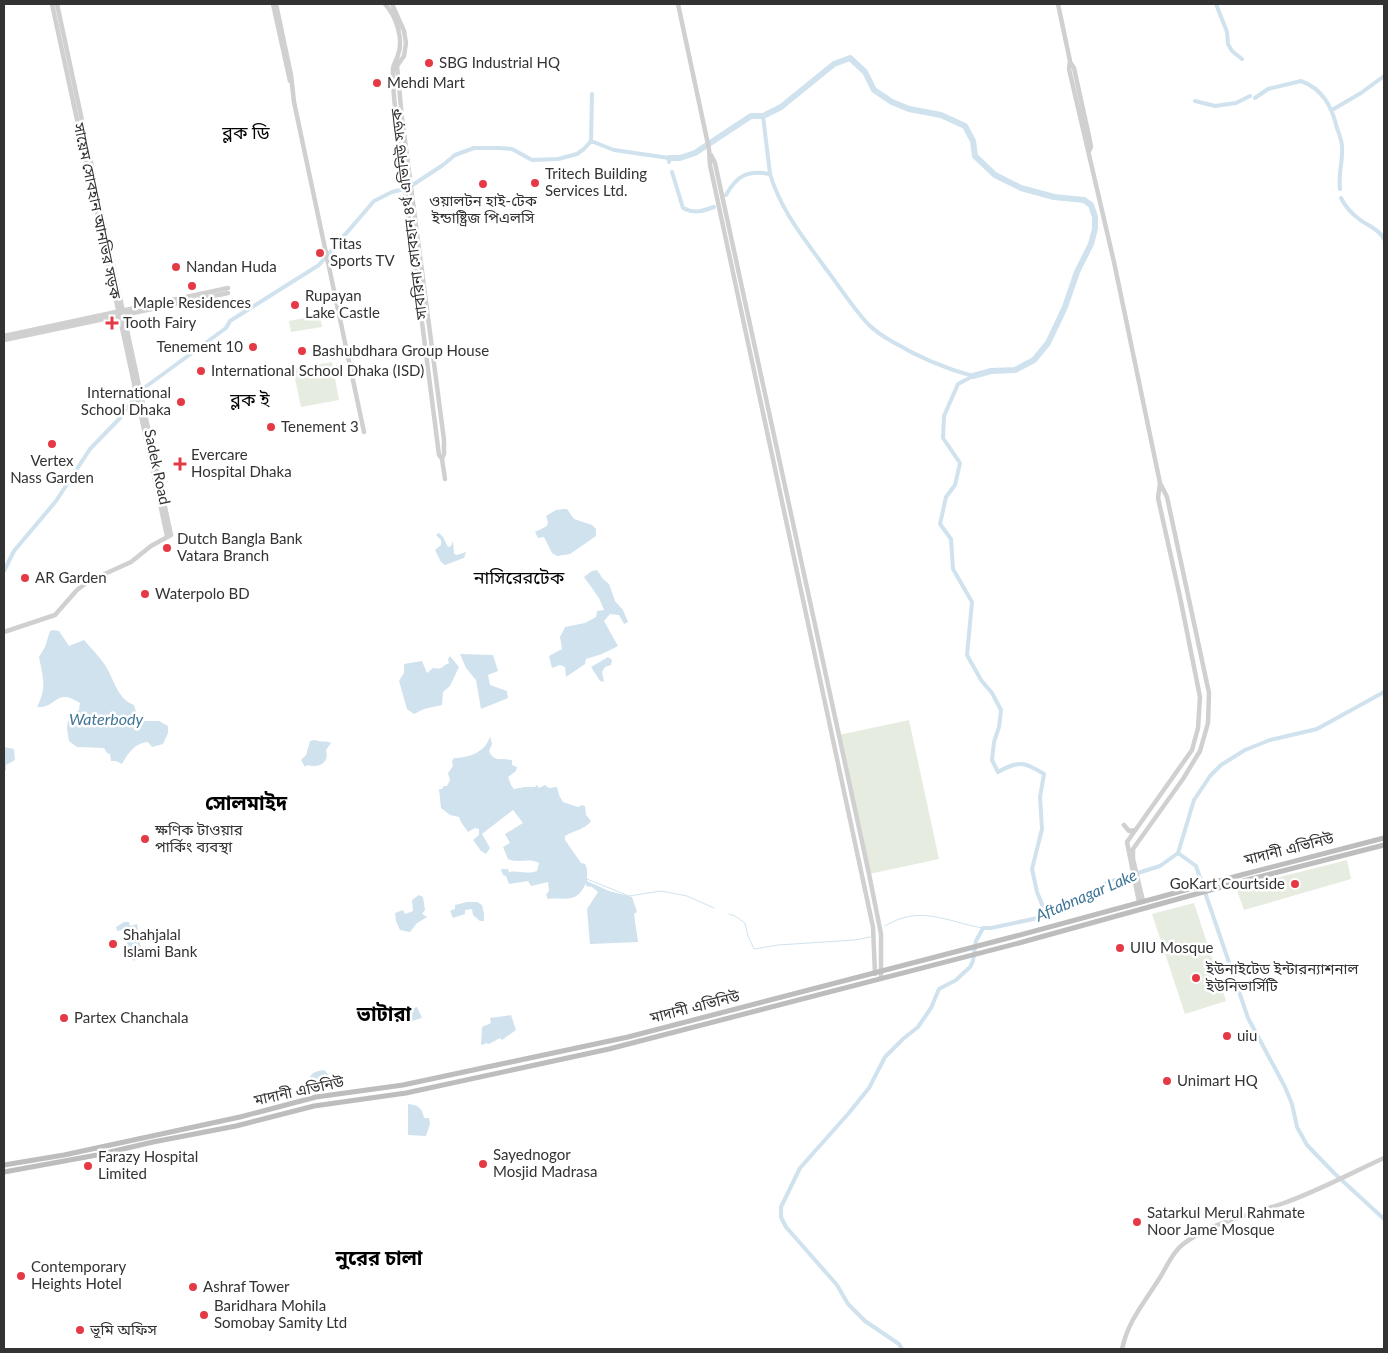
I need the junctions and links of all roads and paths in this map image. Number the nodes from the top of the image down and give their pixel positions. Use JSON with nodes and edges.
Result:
{"nodes":[{"id":1,"x":52,"y":4,"type":"edge"},
{"id":2,"x":57,"y":4,"type":"edge"},
{"id":3,"x":274,"y":4,"type":"edge"},
{"id":4,"x":385,"y":4,"type":"edge"},
{"id":5,"x":392,"y":4,"type":"edge"},
{"id":6,"x":678,"y":4,"type":"edge"},
{"id":7,"x":1058,"y":4,"type":"edge"},
{"id":8,"x":710,"y":155,"type":"junction"},
{"id":9,"x":407,"y":181,"type":"junction"},
{"id":10,"x":228,"y":290,"type":"dead end"},
{"id":11,"x":121,"y":312,"type":"junction"},
{"id":12,"x":4,"y":338,"type":"edge"},
{"id":13,"x":136,"y":383,"type":"junction"},
{"id":14,"x":364,"y":432,"type":"dead end"},
{"id":15,"x":445,"y":479,"type":"dead end"},
{"id":16,"x":1160,"y":484,"type":"junction"},
{"id":17,"x":169,"y":536,"type":"junction"},
{"id":18,"x":4,"y":632,"type":"edge"},
{"id":19,"x":1203,"y":745,"type":"junction"},
{"id":20,"x":1194,"y":746,"type":"junction"},
{"id":21,"x":1124,"y":825,"type":"dead end"},
{"id":22,"x":1138,"y":828,"type":"junction"},
{"id":23,"x":1384,"y":839,"type":"edge"},
{"id":24,"x":1384,"y":845,"type":"edge"},
{"id":25,"x":1132,"y":859,"type":"junction"},
{"id":26,"x":869,"y":874,"type":"junction"},
{"id":27,"x":1242,"y":878,"type":"junction"},
{"id":28,"x":862,"y":879,"type":"junction"},
{"id":29,"x":1141,"y":902,"type":"junction"},
{"id":30,"x":974,"y":947,"type":"junction"},
{"id":31,"x":976,"y":953,"type":"junction"},
{"id":32,"x":881,"y":974,"type":"junction"},
{"id":33,"x":874,"y":976,"type":"junction"},
{"id":34,"x":789,"y":999,"type":"junction"},
{"id":35,"x":614,"y":1040,"type":"junction"},
{"id":36,"x":616,"y":1047,"type":"junction"},
{"id":37,"x":451,"y":1075,"type":"junction"},
{"id":38,"x":450,"y":1083,"type":"junction"},
{"id":39,"x":1384,"y":1158,"type":"edge"},
{"id":40,"x":4,"y":1165,"type":"edge"},
{"id":41,"x":4,"y":1172,"type":"edge"},
{"id":42,"x":1122,"y":1349,"type":"edge"}],
"edges":[{"from":1,"to":11,"type":"street","name":"সায়েম সোবহান আনভির সড়ক"},
{"from":2,"to":11,"type":"street"},
{"from":3,"to":14,"type":"street"},
{"from":4,"to":9,"type":"street","name":"সাবরিনা সোবহান ৪র্থ এভিনিউ সড়ক"},
{"from":5,"to":9,"type":"street","name":"সাবরিনা সোবহান ৪র্থ এভিনিউ সড়ক"},
{"from":6,"to":8,"type":"street"},
{"from":7,"to":16,"type":"street"},
{"from":8,"to":26,"type":"street"},
{"from":8,"to":28,"type":"street"},
{"from":9,"to":15,"type":"street","name":"সাবরিনা সোবহান ৪র্থ এভিনিউ সড়ক"},
{"from":10,"to":11,"type":"street"},
{"from":11,"to":12,"type":"street"},
{"from":11,"to":13,"type":"street","name":"সায়েম সোবহান আনভির সড়ক"},
{"from":13,"to":17,"type":"street","name":"সায়েম সোবহান আনভির সড়ক"},
{"from":13,"to":17,"type":"street","name":"Sadek Road"},
{"from":16,"to":19,"type":"street"},
{"from":16,"to":20,"type":"street"},
{"from":17,"to":18,"type":"street"},
{"from":19,"to":20,"type":"street"},
{"from":19,"to":25,"type":"street"},
{"from":20,"to":22,"type":"street"},
{"from":21,"to":22,"type":"street"},
{"from":22,"to":25,"type":"street"},
{"from":23,"to":27,"type":"main road","name":"মাদানী এভিনিউ"},
{"from":24,"to":27,"type":"main road","name":"মাদানী এভিনিউ"},
{"from":25,"to":29,"type":"street"},
{"from":26,"to":28,"type":"street"},
{"from":26,"to":32,"type":"street"},
{"from":27,"to":29,"type":"main road","name":"মাদানী এভিনিউ"},
{"from":27,"to":31,"type":"main road","name":"মাদানী এভিনিউ"},
{"from":28,"to":33,"type":"street"},
{"from":29,"to":30,"type":"main road","name":"মাদানী এভিনিউ"},
{"from":30,"to":31,"type":"main road"},
{"from":30,"to":32,"type":"main road","name":"মাদানী এভিনিউ"},
{"from":31,"to":32,"type":"main road","name":"মাদানী এভিনিউ"},
{"from":32,"to":33,"type":"main road","name":"মাদানী এভিনিউ"},
{"from":33,"to":34,"type":"main road","name":"মাদানী এভিনিউ"},
{"from":34,"to":35,"type":"main road","name":"মাদানী এভিনিউ"},
{"from":34,"to":36,"type":"main road","name":"মাদানী এভিনিউ"},
{"from":35,"to":36,"type":"main road"},
{"from":35,"to":37,"type":"main road","name":"মাদানী এভিনিউ"},
{"from":36,"to":38,"type":"main road","name":"মাদানী এভিনিউ"},
{"from":37,"to":38,"type":"main road"},
{"from":37,"to":40,"type":"main road","name":"মাদানী এভিনিউ"},
{"from":38,"to":41,"type":"main road","name":"মাদানী এভিনিউ"},
{"from":39,"to":42,"type":"street"}]}
